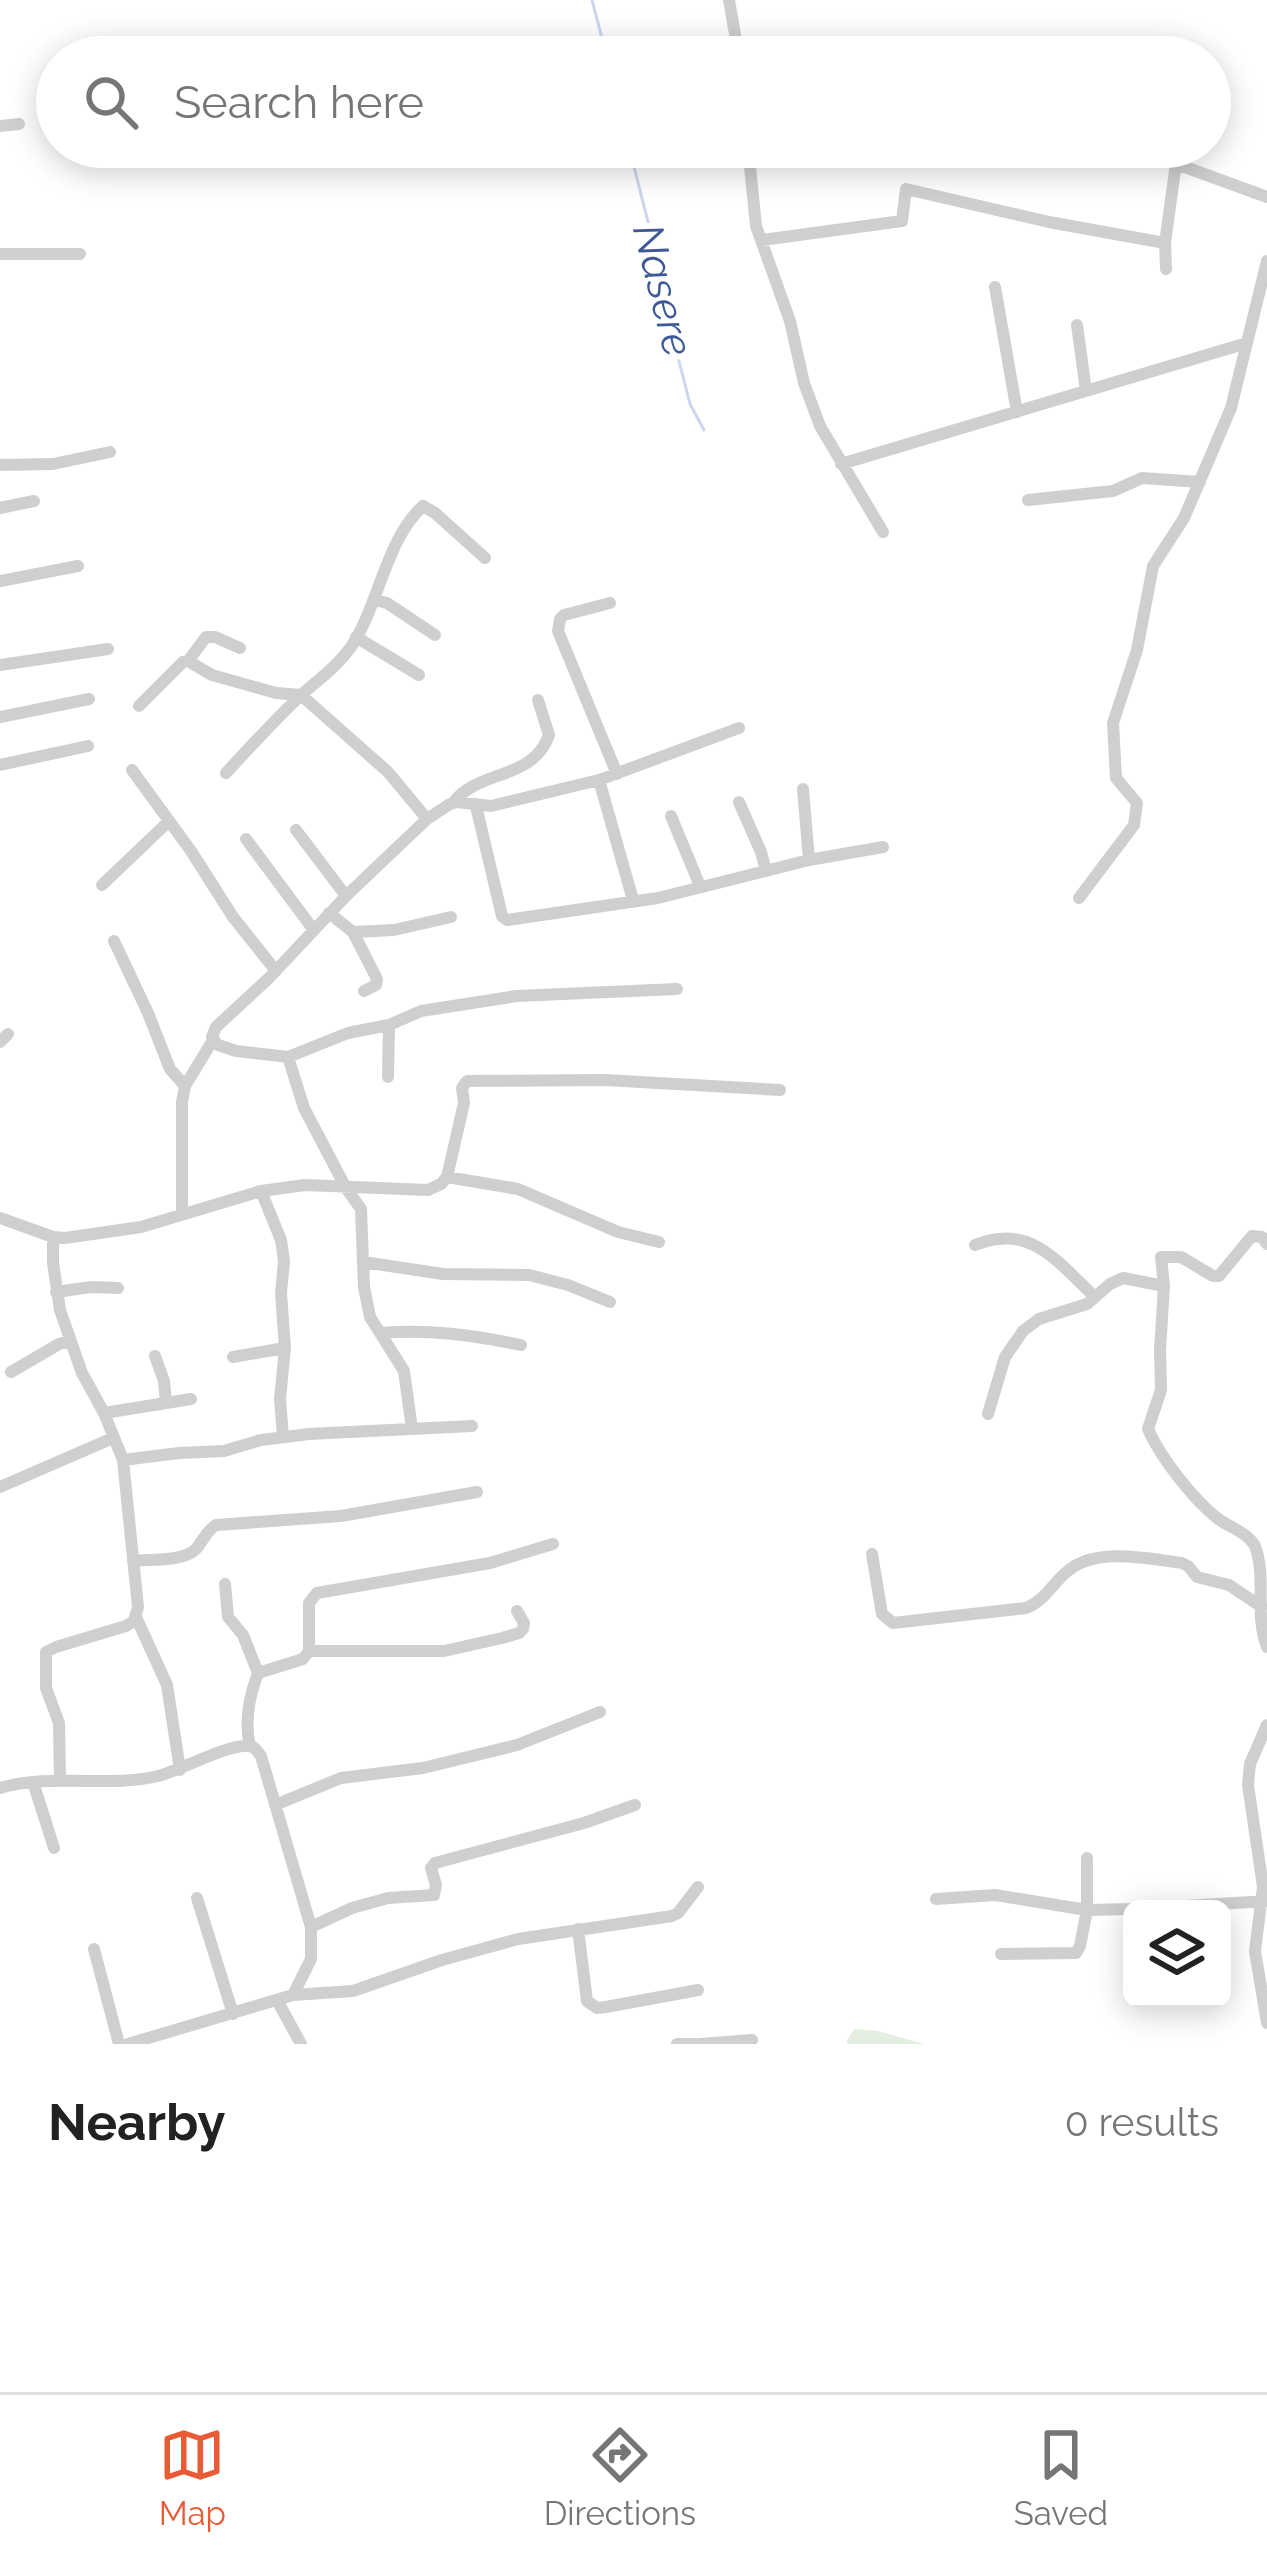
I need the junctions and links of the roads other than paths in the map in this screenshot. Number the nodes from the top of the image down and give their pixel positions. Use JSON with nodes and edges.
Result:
{"nodes":[{"id":1,"x":729,"y":0,"type":"edge"},
{"id":2,"x":735,"y":36,"type":"edge"},
{"id":3,"x":19,"y":124,"type":"dead end"},
{"id":4,"x":0,"y":126,"type":"edge"},
{"id":5,"x":750,"y":168,"type":"edge"},
{"id":6,"x":1175,"y":168,"type":"edge"},
{"id":7,"x":1189,"y":168,"type":"edge"},
{"id":8,"x":1267,"y":197,"type":"edge"},
{"id":9,"x":761,"y":240,"type":"junction"},
{"id":10,"x":1165,"y":243,"type":"junction"},
{"id":11,"x":0,"y":254,"type":"edge"},
{"id":12,"x":80,"y":254,"type":"dead end"},
{"id":13,"x":1267,"y":261,"type":"edge"},
{"id":14,"x":1166,"y":269,"type":"dead end"},
{"id":15,"x":995,"y":286,"type":"dead end"},
{"id":16,"x":1077,"y":325,"type":"dead end"},
{"id":17,"x":1247,"y":343,"type":"junction"},
{"id":18,"x":1086,"y":392,"type":"junction"},
{"id":19,"x":1017,"y":412,"type":"junction"},
{"id":20,"x":110,"y":452,"type":"dead end"},
{"id":21,"x":841,"y":464,"type":"junction"},
{"id":22,"x":0,"y":465,"type":"edge"},
{"id":23,"x":1200,"y":482,"type":"junction"},
{"id":24,"x":1028,"y":500,"type":"dead end"},
{"id":25,"x":34,"y":501,"type":"dead end"},
{"id":26,"x":0,"y":508,"type":"edge"},
{"id":27,"x":883,"y":532,"type":"dead end"},
{"id":28,"x":485,"y":558,"type":"dead end"},
{"id":29,"x":78,"y":566,"type":"dead end"},
{"id":30,"x":0,"y":581,"type":"edge"},
{"id":31,"x":375,"y":600,"type":"junction"},
{"id":32,"x":610,"y":603,"type":"dead end"},
{"id":33,"x":435,"y":635,"type":"dead end"},
{"id":34,"x":356,"y":637,"type":"junction"},
{"id":35,"x":240,"y":648,"type":"dead end"},
{"id":36,"x":108,"y":649,"type":"dead end"},
{"id":37,"x":188,"y":661,"type":"junction"},
{"id":38,"x":0,"y":665,"type":"edge"},
{"id":39,"x":419,"y":675,"type":"dead end"},
{"id":40,"x":301,"y":695,"type":"junction"},
{"id":41,"x":89,"y":699,"type":"dead end"},
{"id":42,"x":538,"y":700,"type":"dead end"},
{"id":43,"x":139,"y":706,"type":"dead end"},
{"id":44,"x":0,"y":717,"type":"edge"},
{"id":45,"x":739,"y":728,"type":"dead end"},
{"id":46,"x":88,"y":746,"type":"dead end"},
{"id":47,"x":1,"y":763,"type":"edge"},
{"id":48,"x":132,"y":770,"type":"dead end"},
{"id":49,"x":226,"y":773,"type":"dead end"},
{"id":50,"x":616,"y":774,"type":"junction"},
{"id":51,"x":599,"y":780,"type":"junction"},
{"id":52,"x":803,"y":789,"type":"dead end"},
{"id":53,"x":739,"y":802,"type":"dead end"},
{"id":54,"x":453,"y":803,"type":"junction"},
{"id":55,"x":476,"y":806,"type":"junction"},
{"id":56,"x":670,"y":816,"type":"dead end"},
{"id":57,"x":427,"y":819,"type":"junction"},
{"id":58,"x":168,"y":822,"type":"junction"},
{"id":59,"x":296,"y":830,"type":"dead end"},
{"id":60,"x":247,"y":838,"type":"dead end"},
{"id":61,"x":884,"y":847,"type":"dead end"},
{"id":62,"x":809,"y":860,"type":"junction"},
{"id":63,"x":766,"y":871,"type":"junction"},
{"id":64,"x":102,"y":885,"type":"dead end"},
{"id":65,"x":700,"y":886,"type":"junction"},
{"id":66,"x":346,"y":896,"type":"junction"},
{"id":67,"x":1079,"y":898,"type":"dead end"},
{"id":68,"x":633,"y":900,"type":"junction"},
{"id":69,"x":329,"y":913,"type":"junction"},
{"id":70,"x":451,"y":917,"type":"dead end"},
{"id":71,"x":313,"y":929,"type":"junction"},
{"id":72,"x":353,"y":932,"type":"junction"},
{"id":73,"x":114,"y":940,"type":"dead end"},
{"id":74,"x":276,"y":971,"type":"junction"},
{"id":75,"x":677,"y":989,"type":"dead end"},
{"id":76,"x":364,"y":991,"type":"dead end"},
{"id":77,"x":389,"y":1024,"type":"junction"},
{"id":78,"x":213,"y":1040,"type":"junction"},
{"id":79,"x":288,"y":1057,"type":"junction"},
{"id":80,"x":388,"y":1077,"type":"dead end"},
{"id":81,"x":185,"y":1086,"type":"junction"},
{"id":82,"x":780,"y":1090,"type":"dead end"},
{"id":83,"x":447,"y":1177,"type":"junction"},
{"id":84,"x":346,"y":1188,"type":"junction"},
{"id":85,"x":261,"y":1191,"type":"junction"},
{"id":86,"x":182,"y":1214,"type":"junction"},
{"id":87,"x":0,"y":1218,"type":"edge"},
{"id":88,"x":53,"y":1237,"type":"junction"},
{"id":89,"x":659,"y":1242,"type":"dead end"},
{"id":90,"x":1267,"y":1244,"type":"edge"},
{"id":91,"x":975,"y":1245,"type":"dead end"},
{"id":92,"x":363,"y":1262,"type":"junction"},
{"id":93,"x":1164,"y":1286,"type":"junction"},
{"id":94,"x":118,"y":1288,"type":"dead end"},
{"id":95,"x":56,"y":1292,"type":"junction"},
{"id":96,"x":1095,"y":1298,"type":"junction"},
{"id":97,"x":610,"y":1302,"type":"dead end"},
{"id":98,"x":380,"y":1333,"type":"junction"},
{"id":99,"x":70,"y":1341,"type":"junction"},
{"id":100,"x":521,"y":1345,"type":"dead end"},
{"id":101,"x":285,"y":1348,"type":"junction"},
{"id":102,"x":155,"y":1356,"type":"dead end"},
{"id":103,"x":233,"y":1357,"type":"dead end"},
{"id":104,"x":10,"y":1372,"type":"dead end"},
{"id":105,"x":191,"y":1399,"type":"dead end"},
{"id":106,"x":166,"y":1402,"type":"junction"},
{"id":107,"x":104,"y":1413,"type":"junction"},
{"id":108,"x":988,"y":1414,"type":"dead end"},
{"id":109,"x":472,"y":1426,"type":"dead end"},
{"id":110,"x":412,"y":1429,"type":"junction"},
{"id":111,"x":283,"y":1437,"type":"junction"},
{"id":112,"x":113,"y":1438,"type":"junction"},
{"id":113,"x":123,"y":1460,"type":"junction"},
{"id":114,"x":0,"y":1487,"type":"edge"},
{"id":115,"x":477,"y":1492,"type":"dead end"},
{"id":116,"x":553,"y":1544,"type":"dead end"},
{"id":117,"x":872,"y":1554,"type":"dead end"},
{"id":118,"x":133,"y":1562,"type":"junction"},
{"id":119,"x":225,"y":1584,"type":"dead end"},
{"id":120,"x":1266,"y":1588,"type":"edge"},
{"id":121,"x":1262,"y":1606,"type":"junction"},
{"id":122,"x":518,"y":1611,"type":"dead end"},
{"id":123,"x":136,"y":1617,"type":"junction"},
{"id":124,"x":1267,"y":1647,"type":"edge"},
{"id":125,"x":309,"y":1652,"type":"junction"},
{"id":126,"x":258,"y":1673,"type":"junction"},
{"id":127,"x":600,"y":1712,"type":"dead end"},
{"id":128,"x":1267,"y":1725,"type":"edge"},
{"id":129,"x":250,"y":1746,"type":"junction"},
{"id":130,"x":179,"y":1770,"type":"junction"},
{"id":131,"x":60,"y":1781,"type":"junction"},
{"id":132,"x":33,"y":1782,"type":"junction"},
{"id":133,"x":0,"y":1788,"type":"edge"},
{"id":134,"x":275,"y":1805,"type":"junction"},
{"id":135,"x":635,"y":1805,"type":"dead end"},
{"id":136,"x":54,"y":1848,"type":"dead end"},
{"id":137,"x":1087,"y":1858,"type":"dead end"},
{"id":138,"x":698,"y":1887,"type":"dead end"},
{"id":139,"x":197,"y":1898,"type":"dead end"},
{"id":140,"x":936,"y":1899,"type":"dead end"},
{"id":141,"x":1264,"y":1901,"type":"edge"},
{"id":142,"x":1231,"y":1903,"type":"edge"},
{"id":143,"x":1123,"y":1909,"type":"edge"},
{"id":144,"x":1088,"y":1910,"type":"junction"},
{"id":145,"x":310,"y":1927,"type":"junction"},
{"id":146,"x":578,"y":1929,"type":"junction"},
{"id":147,"x":94,"y":1949,"type":"dead end"},
{"id":148,"x":1000,"y":1954,"type":"dead end"},
{"id":149,"x":698,"y":1990,"type":"dead end"},
{"id":150,"x":293,"y":1996,"type":"junction"},
{"id":151,"x":278,"y":2002,"type":"junction"},
{"id":152,"x":233,"y":2014,"type":"junction"},
{"id":153,"x":1267,"y":2023,"type":"edge"},
{"id":154,"x":752,"y":2040,"type":"dead end"},
{"id":155,"x":119,"y":2044,"type":"edge"},
{"id":156,"x":128,"y":2044,"type":"edge"},
{"id":157,"x":301,"y":2044,"type":"edge"},
{"id":158,"x":677,"y":2044,"type":"edge"},
{"id":159,"x":698,"y":2044,"type":"edge"}],
"edges":[{"from":1,"to":2,"type":"street"},
{"from":3,"to":4,"type":"street"},
{"from":5,"to":9,"type":"street"},
{"from":6,"to":10,"type":"street"},
{"from":7,"to":8,"type":"street"},
{"from":9,"to":10,"type":"street"},
{"from":9,"to":21,"type":"street"},
{"from":10,"to":14,"type":"street"},
{"from":11,"to":12,"type":"street"},
{"from":13,"to":17,"type":"street"},
{"from":15,"to":19,"type":"street"},
{"from":16,"to":18,"type":"street"},
{"from":17,"to":18,"type":"street"},
{"from":17,"to":23,"type":"street"},
{"from":18,"to":19,"type":"street"},
{"from":19,"to":21,"type":"street"},
{"from":20,"to":22,"type":"street"},
{"from":21,"to":27,"type":"street"},
{"from":23,"to":24,"type":"street"},
{"from":23,"to":67,"type":"street"},
{"from":25,"to":26,"type":"street"},
{"from":28,"to":31,"type":"street"},
{"from":29,"to":30,"type":"street"},
{"from":31,"to":33,"type":"street"},
{"from":31,"to":34,"type":"street"},
{"from":32,"to":50,"type":"street"},
{"from":34,"to":39,"type":"street"},
{"from":34,"to":40,"type":"street"},
{"from":35,"to":37,"type":"street"},
{"from":36,"to":38,"type":"street"},
{"from":37,"to":40,"type":"street"},
{"from":37,"to":43,"type":"street"},
{"from":40,"to":49,"type":"street"},
{"from":40,"to":57,"type":"street"},
{"from":41,"to":44,"type":"street"},
{"from":42,"to":54,"type":"street"},
{"from":45,"to":50,"type":"street"},
{"from":46,"to":47,"type":"street"},
{"from":48,"to":58,"type":"street"},
{"from":50,"to":51,"type":"street"},
{"from":51,"to":55,"type":"street"},
{"from":51,"to":68,"type":"street"},
{"from":52,"to":62,"type":"street"},
{"from":53,"to":63,"type":"street"},
{"from":54,"to":55,"type":"street"},
{"from":54,"to":57,"type":"street"},
{"from":55,"to":68,"type":"street"},
{"from":56,"to":65,"type":"street"},
{"from":57,"to":66,"type":"street"},
{"from":58,"to":64,"type":"street"},
{"from":58,"to":74,"type":"street"},
{"from":59,"to":66,"type":"street"},
{"from":60,"to":71,"type":"street"},
{"from":61,"to":62,"type":"street"},
{"from":62,"to":63,"type":"street"},
{"from":63,"to":65,"type":"street"},
{"from":65,"to":68,"type":"street"},
{"from":66,"to":69,"type":"street"},
{"from":69,"to":71,"type":"street"},
{"from":69,"to":72,"type":"street"},
{"from":70,"to":72,"type":"street"},
{"from":71,"to":74,"type":"street"},
{"from":72,"to":76,"type":"street"},
{"from":73,"to":81,"type":"street"},
{"from":74,"to":78,"type":"street"},
{"from":75,"to":77,"type":"street"},
{"from":77,"to":79,"type":"street"},
{"from":77,"to":80,"type":"street"},
{"from":78,"to":79,"type":"street"},
{"from":78,"to":81,"type":"street"},
{"from":79,"to":84,"type":"street"},
{"from":81,"to":86,"type":"street"},
{"from":82,"to":83,"type":"street"},
{"from":83,"to":84,"type":"street"},
{"from":83,"to":89,"type":"street"},
{"from":84,"to":85,"type":"street"},
{"from":84,"to":92,"type":"street"},
{"from":85,"to":86,"type":"street"},
{"from":85,"to":101,"type":"street"},
{"from":86,"to":88,"type":"street"},
{"from":87,"to":88,"type":"street"},
{"from":88,"to":95,"type":"street"},
{"from":90,"to":93,"type":"street"},
{"from":91,"to":96,"type":"street"},
{"from":92,"to":97,"type":"street"},
{"from":92,"to":98,"type":"street"},
{"from":93,"to":96,"type":"street"},
{"from":93,"to":120,"type":"street"},
{"from":94,"to":95,"type":"street"},
{"from":95,"to":99,"type":"street"},
{"from":96,"to":108,"type":"street"},
{"from":98,"to":100,"type":"street"},
{"from":98,"to":110,"type":"street"},
{"from":99,"to":104,"type":"street"},
{"from":99,"to":107,"type":"street"},
{"from":101,"to":103,"type":"street"},
{"from":101,"to":111,"type":"street"},
{"from":102,"to":106,"type":"street"},
{"from":105,"to":106,"type":"street"},
{"from":106,"to":107,"type":"street"},
{"from":107,"to":112,"type":"street"},
{"from":109,"to":110,"type":"street"},
{"from":110,"to":111,"type":"street"},
{"from":111,"to":113,"type":"street"},
{"from":112,"to":113,"type":"street"},
{"from":112,"to":114,"type":"street"},
{"from":113,"to":118,"type":"street"},
{"from":115,"to":118,"type":"street"},
{"from":116,"to":125,"type":"street"},
{"from":117,"to":121,"type":"street"},
{"from":118,"to":123,"type":"street"},
{"from":119,"to":126,"type":"street"},
{"from":120,"to":121,"type":"street"},
{"from":121,"to":124,"type":"street"},
{"from":122,"to":125,"type":"street"},
{"from":123,"to":130,"type":"street"},
{"from":123,"to":131,"type":"street"},
{"from":125,"to":126,"type":"street"},
{"from":126,"to":129,"type":"street"},
{"from":127,"to":134,"type":"street"},
{"from":128,"to":141,"type":"street"},
{"from":129,"to":130,"type":"street"},
{"from":129,"to":134,"type":"street"},
{"from":130,"to":131,"type":"street"},
{"from":131,"to":132,"type":"street"},
{"from":132,"to":133,"type":"street"},
{"from":132,"to":136,"type":"street"},
{"from":134,"to":145,"type":"street"},
{"from":135,"to":145,"type":"street"},
{"from":137,"to":144,"type":"street"},
{"from":138,"to":146,"type":"street"},
{"from":139,"to":152,"type":"street"},
{"from":140,"to":144,"type":"street"},
{"from":141,"to":142,"type":"street"},
{"from":141,"to":153,"type":"street"},
{"from":143,"to":144,"type":"street"},
{"from":144,"to":148,"type":"street"},
{"from":145,"to":150,"type":"street"},
{"from":146,"to":149,"type":"street"},
{"from":146,"to":150,"type":"street"},
{"from":147,"to":155,"type":"street"},
{"from":150,"to":151,"type":"street"},
{"from":151,"to":152,"type":"street"},
{"from":151,"to":157,"type":"street"},
{"from":152,"to":156,"type":"street"},
{"from":154,"to":159,"type":"street"},
{"from":158,"to":159,"type":"street"}]}
